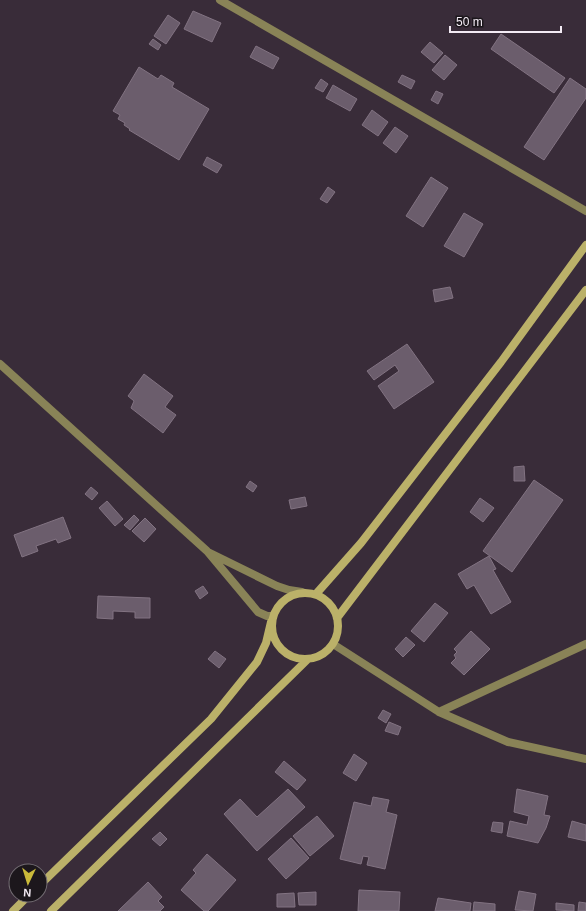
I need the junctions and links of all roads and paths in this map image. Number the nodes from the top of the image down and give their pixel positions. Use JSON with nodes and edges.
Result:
{"nodes":[{"id":1,"x":220,"y":0,"type":"edge"},
{"id":2,"x":586,"y":211,"type":"edge"},
{"id":3,"x":586,"y":245,"type":"edge"},
{"id":4,"x":586,"y":290,"type":"edge"},
{"id":5,"x":0,"y":364,"type":"edge"},
{"id":6,"x":207,"y":551,"type":"junction"},
{"id":7,"x":302,"y":592,"type":"junction"},
{"id":8,"x":316,"y":594,"type":"junction"},
{"id":9,"x":337,"y":618,"type":"junction"},
{"id":10,"x":272,"y":619,"type":"junction"},
{"id":11,"x":333,"y":644,"type":"junction"},
{"id":12,"x":586,"y":644,"type":"edge"},
{"id":13,"x":308,"y":659,"type":"junction"},
{"id":14,"x":439,"y":712,"type":"junction"},
{"id":15,"x":586,"y":760,"type":"edge"},
{"id":16,"x":48,"y":877,"type":"edge"},
{"id":17,"x":21,"y":903,"type":"edge"},
{"id":18,"x":13,"y":911,"type":"edge"},
{"id":19,"x":51,"y":911,"type":"edge"}],
"edges":[{"from":1,"to":2,"type":"street"},
{"from":3,"to":8,"type":"main road"},
{"from":4,"to":9,"type":"main road"},
{"from":5,"to":6,"type":"street"},
{"from":6,"to":7,"type":"street"},
{"from":6,"to":10,"type":"street"},
{"from":7,"to":8,"type":"main road"},
{"from":7,"to":10,"type":"main road"},
{"from":8,"to":9,"type":"main road"},
{"from":9,"to":11,"type":"main road"},
{"from":10,"to":13,"type":"main road"},
{"from":10,"to":16,"type":"main road"},
{"from":11,"to":13,"type":"main road"},
{"from":11,"to":14,"type":"street"},
{"from":12,"to":14,"type":"street"},
{"from":13,"to":19,"type":"main road"},
{"from":14,"to":15,"type":"street"},
{"from":17,"to":18,"type":"main road"}]}
